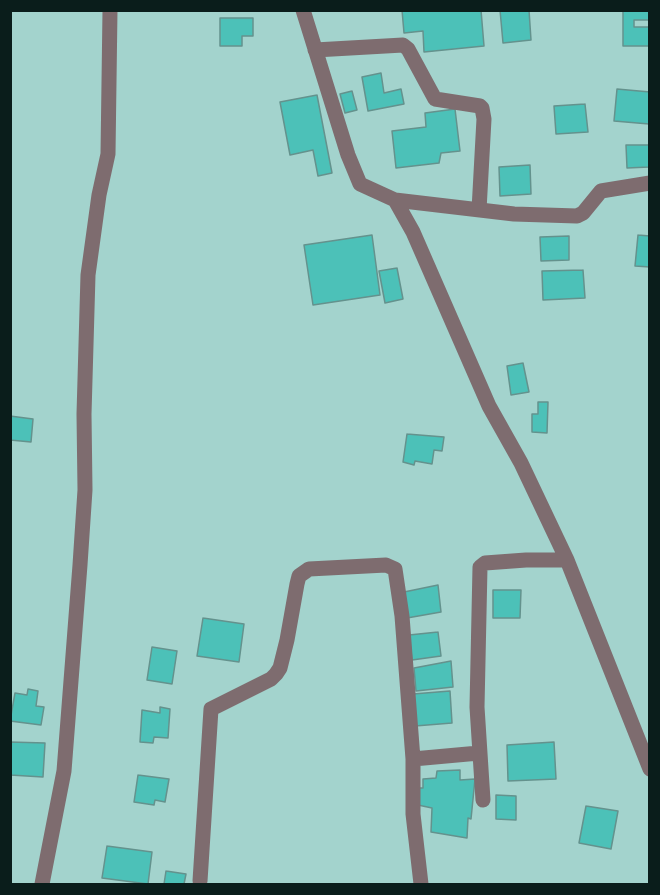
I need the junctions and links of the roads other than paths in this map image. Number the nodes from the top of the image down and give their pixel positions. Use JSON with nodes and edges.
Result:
{"nodes":[{"id":1,"x":111,"y":10,"type":"edge"},
{"id":2,"x":303,"y":10,"type":"edge"},
{"id":3,"x":315,"y":51,"type":"junction"},
{"id":4,"x":650,"y":183,"type":"edge"},
{"id":5,"x":395,"y":200,"type":"junction"},
{"id":6,"x":479,"y":210,"type":"junction"},
{"id":7,"x":567,"y":560,"type":"junction"},
{"id":8,"x":479,"y":753,"type":"junction"},
{"id":9,"x":413,"y":759,"type":"junction"},
{"id":10,"x":650,"y":769,"type":"edge"},
{"id":11,"x":483,"y":800,"type":"dead end"},
{"id":12,"x":200,"y":880,"type":"dead end"},
{"id":13,"x":42,"y":885,"type":"edge"},
{"id":14,"x":422,"y":885,"type":"edge"}],
"edges":[{"from":1,"to":13,"type":"street"},
{"from":2,"to":3,"type":"street"},
{"from":3,"to":5,"type":"street"},
{"from":3,"to":6,"type":"street"},
{"from":4,"to":6,"type":"street"},
{"from":5,"to":6,"type":"street"},
{"from":5,"to":7,"type":"street"},
{"from":7,"to":8,"type":"street"},
{"from":7,"to":10,"type":"street"},
{"from":8,"to":9,"type":"street"},
{"from":8,"to":11,"type":"street"},
{"from":9,"to":12,"type":"street"},
{"from":9,"to":14,"type":"street"}]}
